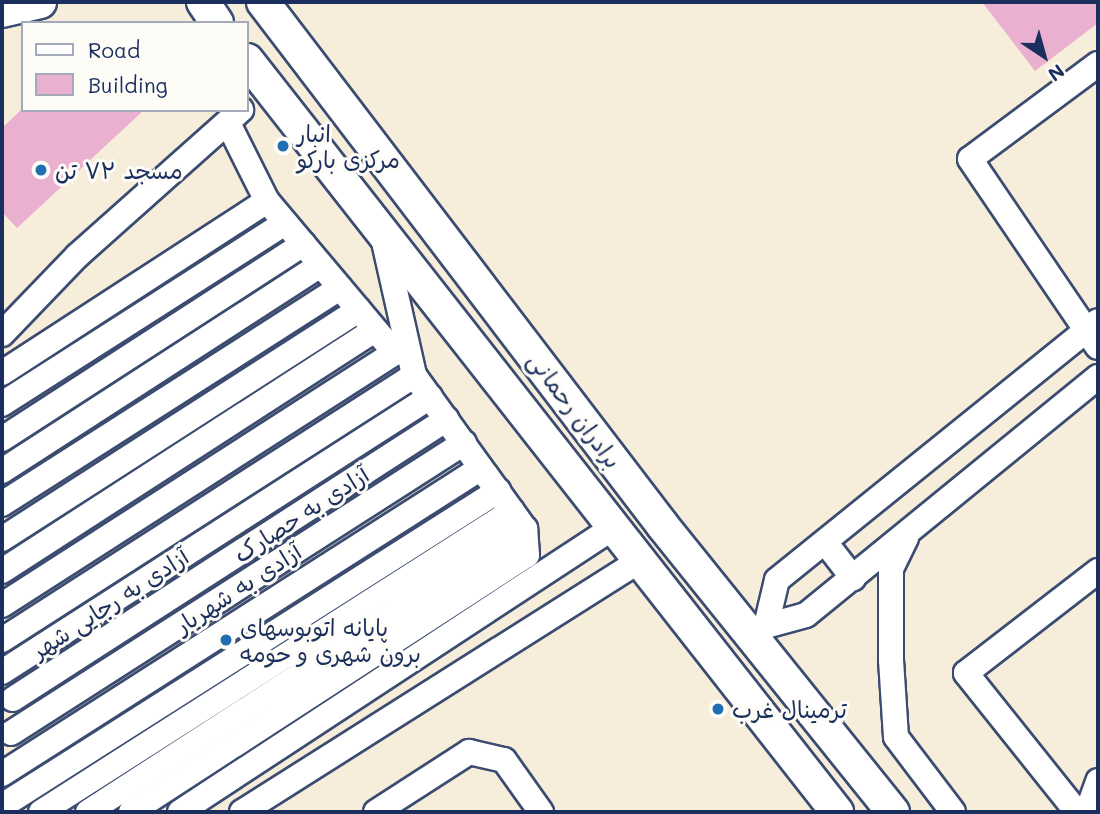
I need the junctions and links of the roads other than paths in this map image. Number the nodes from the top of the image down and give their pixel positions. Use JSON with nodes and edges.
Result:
{"nodes":[{"id":1,"x":40,"y":2,"type":"edge"},
{"id":2,"x":263,"y":2,"type":"edge"},
{"id":3,"x":2,"y":11,"type":"edge"},
{"id":4,"x":248,"y":64,"type":"edge"},
{"id":5,"x":1098,"y":64,"type":"edge"},
{"id":6,"x":257,"y":95,"type":"edge"},
{"id":7,"x":235,"y":117,"type":"edge"},
{"id":8,"x":267,"y":201,"type":"junction"},
{"id":9,"x":285,"y":223,"type":"junction"},
{"id":10,"x":383,"y":234,"type":"junction"},
{"id":11,"x":303,"y":244,"type":"junction"},
{"id":12,"x":77,"y":256,"type":"junction"},
{"id":13,"x":320,"y":265,"type":"junction"},
{"id":14,"x":340,"y":288,"type":"junction"},
{"id":15,"x":359,"y":310,"type":"junction"},
{"id":16,"x":375,"y":330,"type":"junction"},
{"id":17,"x":1094,"y":333,"type":"edge"},
{"id":18,"x":2,"y":334,"type":"edge"},
{"id":19,"x":2,"y":353,"type":"edge"},
{"id":20,"x":2,"y":373,"type":"edge"},
{"id":21,"x":414,"y":375,"type":"junction"},
{"id":22,"x":1098,"y":377,"type":"edge"},
{"id":23,"x":430,"y":397,"type":"junction"},
{"id":24,"x":2,"y":404,"type":"edge"},
{"id":25,"x":447,"y":419,"type":"junction"},
{"id":26,"x":2,"y":439,"type":"edge"},
{"id":27,"x":464,"y":443,"type":"junction"},
{"id":28,"x":481,"y":468,"type":"junction"},
{"id":29,"x":2,"y":471,"type":"edge"},
{"id":30,"x":498,"y":491,"type":"junction"},
{"id":31,"x":2,"y":504,"type":"edge"},
{"id":32,"x":519,"y":520,"type":"junction"},
{"id":33,"x":913,"y":525,"type":"junction"},
{"id":34,"x":614,"y":527,"type":"junction"},
{"id":35,"x":2,"y":539,"type":"edge"},
{"id":36,"x":825,"y":542,"type":"junction"},
{"id":37,"x":639,"y":561,"type":"junction"},
{"id":38,"x":2,"y":571,"type":"edge"},
{"id":39,"x":1098,"y":571,"type":"edge"},
{"id":40,"x":853,"y":578,"type":"junction"},
{"id":41,"x":2,"y":605,"type":"edge"},
{"id":42,"x":759,"y":631,"type":"junction"},
{"id":43,"x":2,"y":640,"type":"edge"},
{"id":44,"x":2,"y":672,"type":"edge"},
{"id":45,"x":10,"y":714,"type":"edge"},
{"id":46,"x":2,"y":774,"type":"edge"},
{"id":47,"x":1098,"y":781,"type":"edge"},
{"id":48,"x":2,"y":807,"type":"edge"},
{"id":49,"x":41,"y":812,"type":"edge"},
{"id":50,"x":88,"y":812,"type":"edge"},
{"id":51,"x":131,"y":812,"type":"edge"},
{"id":52,"x":180,"y":812,"type":"edge"},
{"id":53,"x":242,"y":812,"type":"edge"},
{"id":54,"x":376,"y":812,"type":"edge"},
{"id":55,"x":541,"y":812,"type":"edge"},
{"id":56,"x":837,"y":812,"type":"edge"},
{"id":57,"x":893,"y":812,"type":"edge"},
{"id":58,"x":953,"y":812,"type":"edge"},
{"id":59,"x":1077,"y":812,"type":"edge"},
{"id":60,"x":1087,"y":812,"type":"edge"}],
"edges":[{"from":1,"to":3,"type":"main road"},
{"from":2,"to":42,"type":"main road","name":"برادران رحمانی"},
{"from":4,"to":6,"type":"main road","name":"برادران رحمانی"},
{"from":5,"to":17,"type":"street"},
{"from":6,"to":10,"type":"main road","name":"برادران رحمانی"},
{"from":7,"to":8,"type":"street"},
{"from":7,"to":12,"type":"street"},
{"from":8,"to":9,"type":"street"},
{"from":8,"to":20,"type":"street"},
{"from":9,"to":11,"type":"street"},
{"from":9,"to":24,"type":"street"},
{"from":10,"to":21,"type":"street"},
{"from":10,"to":34,"type":"main road","name":"برادران رحمانی"},
{"from":11,"to":13,"type":"street"},
{"from":11,"to":26,"type":"street"},
{"from":12,"to":18,"type":"street"},
{"from":12,"to":19,"type":"street"},
{"from":13,"to":14,"type":"street"},
{"from":13,"to":29,"type":"street"},
{"from":14,"to":15,"type":"street"},
{"from":14,"to":31,"type":"street"},
{"from":15,"to":16,"type":"street"},
{"from":15,"to":35,"type":"street"},
{"from":16,"to":38,"type":"street"},
{"from":16,"to":41,"type":"street"},
{"from":17,"to":36,"type":"street"},
{"from":21,"to":23,"type":"street"},
{"from":21,"to":43,"type":"street"},
{"from":22,"to":33,"type":"street"},
{"from":23,"to":25,"type":"street"},
{"from":23,"to":44,"type":"street","name":"آزادی به رجایی شهر"},
{"from":25,"to":27,"type":"street"},
{"from":25,"to":45,"type":"street","name":"آزادی به حصارک"},
{"from":27,"to":28,"type":"street"},
{"from":27,"to":45,"type":"street","name":"آزادی به شهریار"},
{"from":28,"to":30,"type":"street"},
{"from":28,"to":46,"type":"street"},
{"from":30,"to":32,"type":"street"},
{"from":30,"to":48,"type":"street"},
{"from":32,"to":49,"type":"street"},
{"from":32,"to":50,"type":"street"},
{"from":32,"to":51,"type":"street"},
{"from":33,"to":40,"type":"street"},
{"from":33,"to":58,"type":"street"},
{"from":34,"to":37,"type":"main road","name":"برادران رحمانی"},
{"from":34,"to":52,"type":"street"},
{"from":36,"to":40,"type":"street"},
{"from":36,"to":42,"type":"street"},
{"from":37,"to":53,"type":"street"},
{"from":37,"to":56,"type":"main road","name":"برادران رحمانی"},
{"from":39,"to":59,"type":"street"},
{"from":40,"to":42,"type":"street"},
{"from":42,"to":57,"type":"main road","name":"برادران رحمانی"},
{"from":47,"to":60,"type":"street"},
{"from":54,"to":55,"type":"street"}]}
